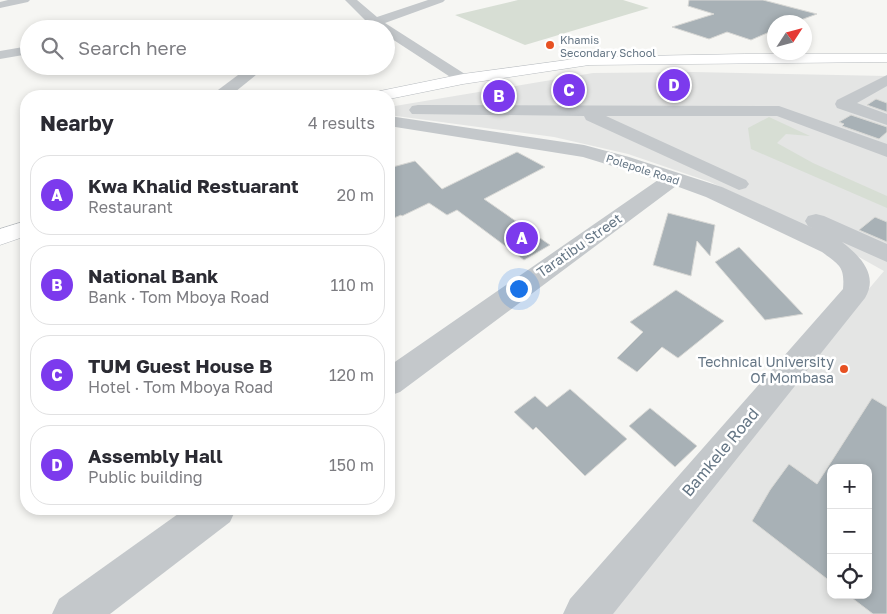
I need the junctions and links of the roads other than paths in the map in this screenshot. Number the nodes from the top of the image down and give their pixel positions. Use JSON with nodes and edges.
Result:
{"nodes":[{"id":1,"x":24,"y":0,"type":"edge"},
{"id":2,"x":351,"y":0,"type":"edge"},
{"id":3,"x":439,"y":0,"type":"edge"},
{"id":4,"x":0,"y":5,"type":"edge"},
{"id":5,"x":374,"y":20,"type":"edge"},
{"id":6,"x":395,"y":21,"type":"edge"},
{"id":7,"x":395,"y":35,"type":"edge"},
{"id":8,"x":20,"y":52,"type":"edge"},
{"id":9,"x":0,"y":55,"type":"edge"},
{"id":10,"x":887,"y":58,"type":"edge"},
{"id":11,"x":248,"y":75,"type":"edge"},
{"id":12,"x":464,"y":79,"type":"junction"},
{"id":13,"x":887,"y":80,"type":"edge"},
{"id":14,"x":228,"y":90,"type":"edge"},
{"id":15,"x":395,"y":93,"type":"edge"},
{"id":16,"x":395,"y":110,"type":"edge"},
{"id":17,"x":584,"y":112,"type":"junction"},
{"id":18,"x":887,"y":120,"type":"edge"},
{"id":19,"x":395,"y":122,"type":"edge"},
{"id":20,"x":887,"y":151,"type":"edge"},
{"id":21,"x":673,"y":178,"type":"junction"},
{"id":22,"x":20,"y":230,"type":"edge"},
{"id":23,"x":0,"y":237,"type":"edge"},
{"id":24,"x":887,"y":254,"type":"edge"},
{"id":25,"x":856,"y":291,"type":"joint"},
{"id":26,"x":395,"y":379,"type":"edge"},
{"id":27,"x":209,"y":515,"type":"edge"},
{"id":28,"x":74,"y":614,"type":"edge"},
{"id":29,"x":585,"y":614,"type":"edge"}],
"edges":[{"from":1,"to":4,"type":"street"},
{"from":2,"to":5,"type":"street"},
{"from":3,"to":6,"type":"street"},
{"from":7,"to":12,"type":"street"},
{"from":8,"to":9,"type":"street"},
{"from":10,"to":12,"type":"main road"},
{"from":11,"to":14,"type":"street"},
{"from":12,"to":15,"type":"main road"},
{"from":13,"to":18,"type":"street"},
{"from":16,"to":17,"type":"street"},
{"from":17,"to":20,"type":"street"},
{"from":17,"to":24,"type":"street"},
{"from":19,"to":21,"type":"street","name":"Polepole Road"},
{"from":21,"to":25,"type":"street","name":"Polepole Road"},
{"from":21,"to":26,"type":"street","name":"Taratibu Street"},
{"from":22,"to":23,"type":"main road"},
{"from":25,"to":29,"type":"street","name":"Bamkele Road"},
{"from":27,"to":28,"type":"street"}]}
